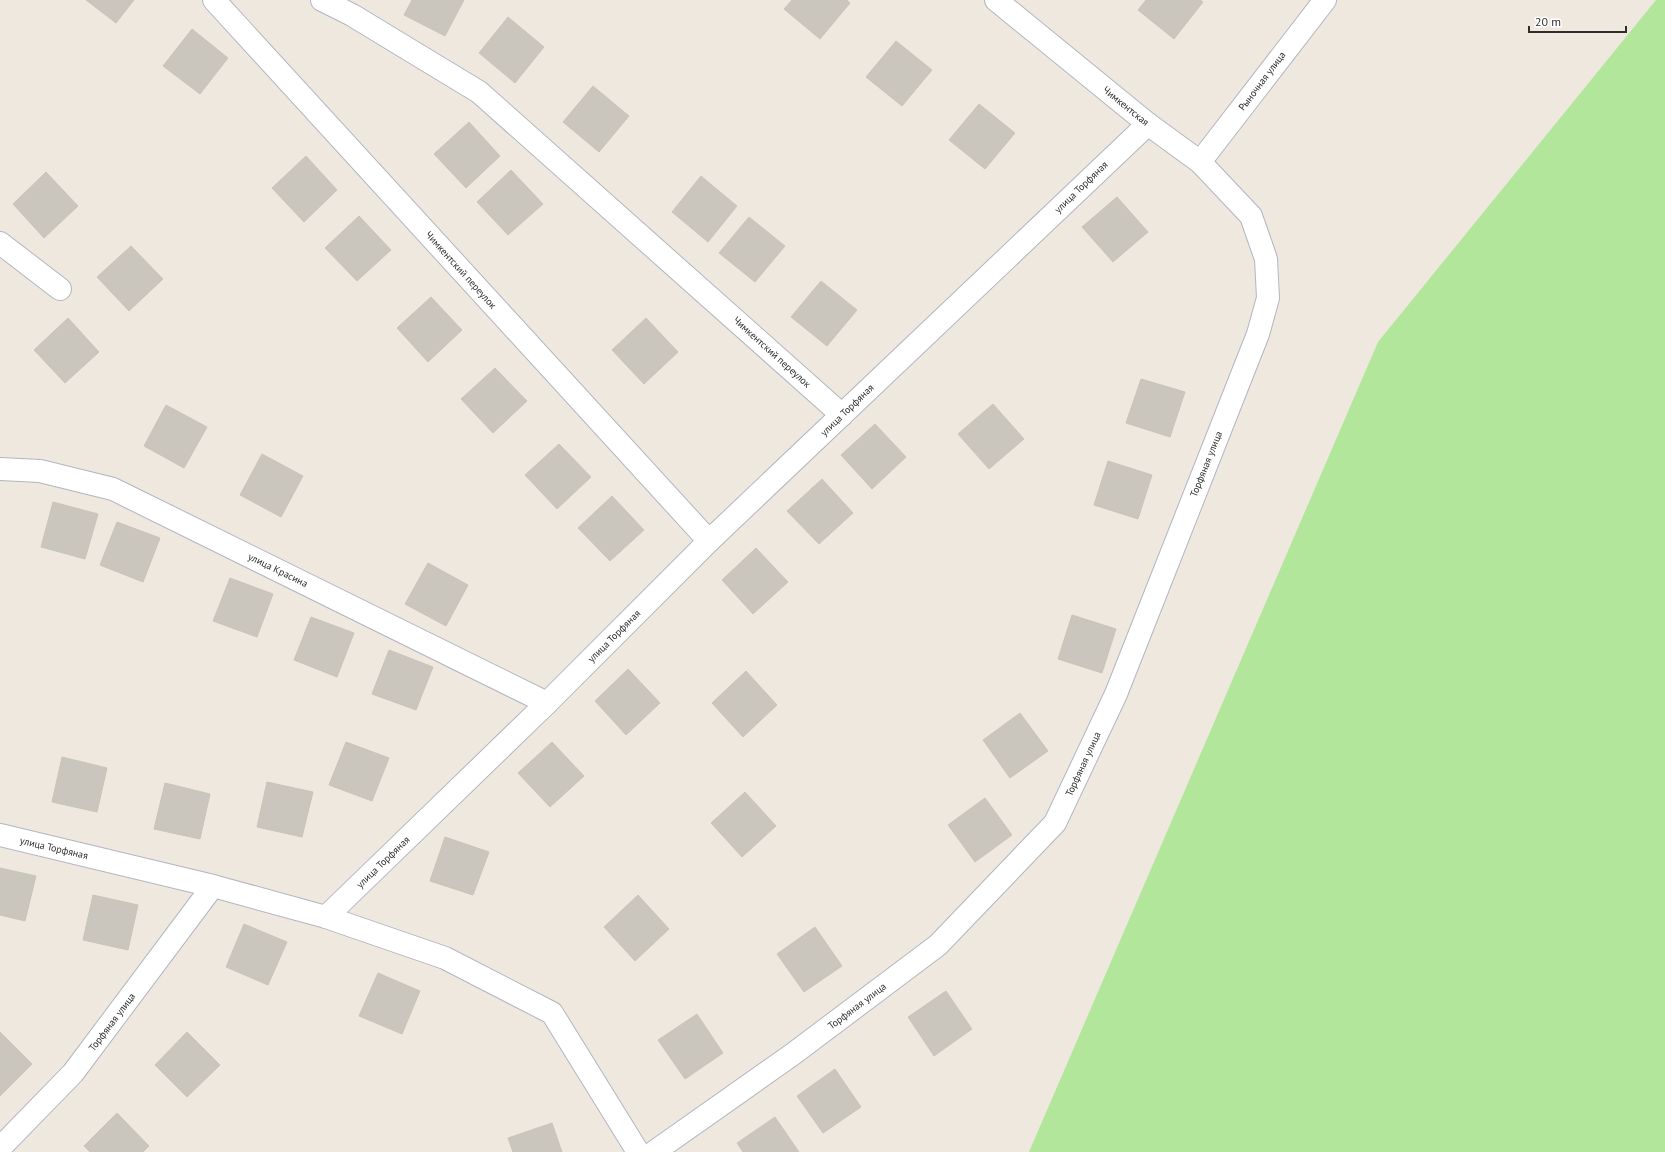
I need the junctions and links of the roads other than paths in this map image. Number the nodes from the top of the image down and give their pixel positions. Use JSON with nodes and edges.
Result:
{"nodes":[{"id":1,"x":214,"y":0,"type":"edge"},
{"id":2,"x":322,"y":0,"type":"edge"},
{"id":3,"x":996,"y":0,"type":"edge"},
{"id":4,"x":1325,"y":0,"type":"edge"},
{"id":5,"x":1148,"y":124,"type":"junction"},
{"id":6,"x":1200,"y":162,"type":"junction"},
{"id":7,"x":1251,"y":216,"type":"joint"},
{"id":8,"x":0,"y":243,"type":"edge"},
{"id":9,"x":60,"y":289,"type":"dead end"},
{"id":10,"x":842,"y":415,"type":"junction"},
{"id":11,"x":0,"y":469,"type":"edge"},
{"id":12,"x":709,"y":540,"type":"junction"},
{"id":13,"x":547,"y":703,"type":"junction"},
{"id":14,"x":0,"y":835,"type":"edge"},
{"id":15,"x":213,"y":886,"type":"junction"},
{"id":16,"x":326,"y":917,"type":"junction"},
{"id":17,"x":0,"y":1148,"type":"edge"},
{"id":18,"x":638,"y":1152,"type":"edge"},
{"id":19,"x":654,"y":1152,"type":"edge"}],
"edges":[{"from":1,"to":12,"type":"street","name":"Чимкентский переулок"},
{"from":2,"to":10,"type":"street","name":"Чимкентский переулок"},
{"from":3,"to":5,"type":"street","name":"Чимкентская"},
{"from":4,"to":6,"type":"street","name":"Рыночная улица"},
{"from":5,"to":6,"type":"street","name":"Чимкентская"},
{"from":5,"to":10,"type":"street","name":"улица Торфяная"},
{"from":6,"to":7,"type":"street","name":"Чимкентская"},
{"from":7,"to":19,"type":"street","name":"Торфяная улица"},
{"from":8,"to":9,"type":"street"},
{"from":10,"to":12,"type":"street","name":"улица Торфяная"},
{"from":11,"to":13,"type":"street","name":"улица Красина"},
{"from":12,"to":13,"type":"street","name":"улица Торфяная"},
{"from":13,"to":16,"type":"street","name":"улица Торфяная"},
{"from":14,"to":15,"type":"street","name":"улица Торфяная"},
{"from":15,"to":16,"type":"street","name":"улица Торфяная"},
{"from":15,"to":17,"type":"street","name":"Торфяная улица"},
{"from":16,"to":18,"type":"street"}]}
